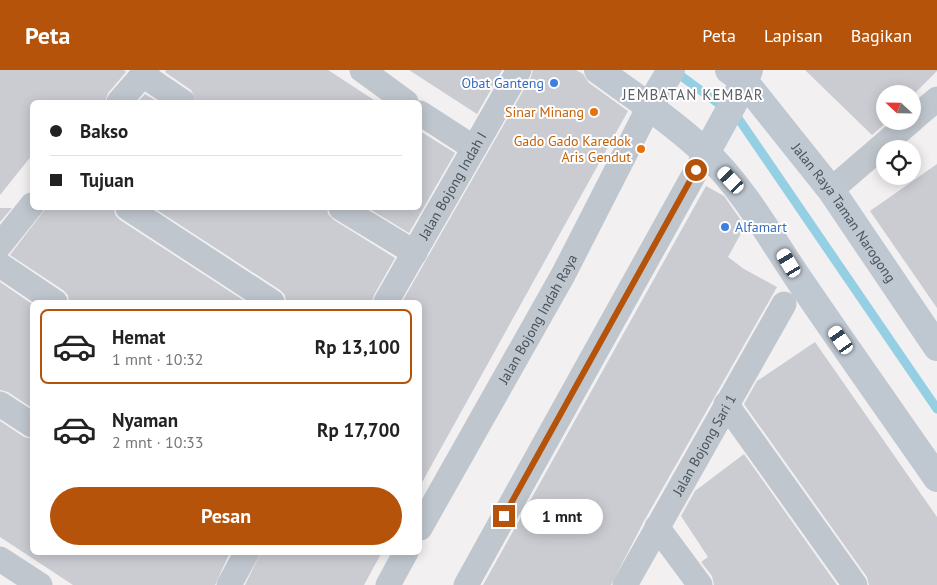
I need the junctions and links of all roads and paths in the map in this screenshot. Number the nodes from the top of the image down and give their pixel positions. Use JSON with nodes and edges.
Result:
{"nodes":[{"id":1,"x":362,"y":70,"type":"edge"},
{"id":2,"x":519,"y":70,"type":"edge"},
{"id":3,"x":598,"y":70,"type":"edge"},
{"id":4,"x":144,"y":73,"type":"edge"},
{"id":5,"x":739,"y":81,"type":"edge"},
{"id":6,"x":660,"y":89,"type":"edge"},
{"id":7,"x":121,"y":100,"type":"edge"},
{"id":8,"x":180,"y":100,"type":"edge"},
{"id":9,"x":403,"y":100,"type":"edge"},
{"id":10,"x":937,"y":101,"type":"edge"},
{"id":11,"x":422,"y":114,"type":"edge"},
{"id":12,"x":921,"y":114,"type":"edge"},
{"id":13,"x":901,"y":130,"type":"edge"},
{"id":14,"x":711,"y":144,"type":"junction"},
{"id":15,"x":474,"y":148,"type":"junction"},
{"id":16,"x":831,"y":190,"type":"junction"},
{"id":17,"x":30,"y":208,"type":"edge"},
{"id":18,"x":131,"y":210,"type":"edge"},
{"id":19,"x":344,"y":210,"type":"edge"},
{"id":20,"x":0,"y":245,"type":"edge"},
{"id":21,"x":415,"y":253,"type":"junction"},
{"id":22,"x":0,"y":265,"type":"edge"},
{"id":23,"x":52,"y":300,"type":"edge"},
{"id":24,"x":269,"y":300,"type":"edge"},
{"id":25,"x":387,"y":300,"type":"edge"},
{"id":26,"x":784,"y":304,"type":"dead end"},
{"id":27,"x":937,"y":347,"type":"edge"},
{"id":28,"x":0,"y":404,"type":"edge"},
{"id":29,"x":726,"y":404,"type":"junction"},
{"id":30,"x":30,"y":424,"type":"edge"},
{"id":31,"x":937,"y":478,"type":"edge"},
{"id":32,"x":422,"y":524,"type":"edge"},
{"id":33,"x":657,"y":527,"type":"junction"},
{"id":34,"x":404,"y":555,"type":"edge"},
{"id":35,"x":238,"y":556,"type":"edge"},
{"id":36,"x":0,"y":559,"type":"edge"},
{"id":37,"x":40,"y":585,"type":"edge"},
{"id":38,"x":229,"y":585,"type":"edge"},
{"id":39,"x":388,"y":585,"type":"edge"},
{"id":40,"x":466,"y":585,"type":"edge"},
{"id":41,"x":626,"y":585,"type":"edge"},
{"id":42,"x":700,"y":585,"type":"edge"},
{"id":43,"x":855,"y":585,"type":"edge"}],
"edges":[{"from":1,"to":9,"type":"street"},
{"from":2,"to":15,"type":"street","name":"Jalan Bojong Indah I"},
{"from":3,"to":6,"type":"street"},
{"from":4,"to":7,"type":"street"},
{"from":4,"to":8,"type":"street"},
{"from":5,"to":14,"type":"street"},
{"from":5,"to":16,"type":"street","name":"Jalan Raya Taman Narogong"},
{"from":6,"to":14,"type":"street"},
{"from":6,"to":32,"type":"street","name":"Jalan Bojong Indah Raya"},
{"from":10,"to":12,"type":"street"},
{"from":11,"to":15,"type":"street"},
{"from":13,"to":16,"type":"street"},
{"from":14,"to":31,"type":"street"},
{"from":14,"to":40,"type":"street"},
{"from":15,"to":21,"type":"street","name":"Jalan Bojong Indah I"},
{"from":16,"to":27,"type":"street","name":"Jalan Raya Taman Narogong"},
{"from":17,"to":20,"type":"street"},
{"from":18,"to":24,"type":"street"},
{"from":19,"to":21,"type":"street"},
{"from":21,"to":25,"type":"street","name":"Jalan Bojong Indah I"},
{"from":22,"to":23,"type":"street"},
{"from":26,"to":29,"type":"street","name":"Jalan Bojong Sari 1"},
{"from":28,"to":30,"type":"street"},
{"from":29,"to":33,"type":"street","name":"Jalan Bojong Sari 1"},
{"from":29,"to":43,"type":"street"},
{"from":33,"to":41,"type":"street","name":"Jalan Bojong Sari 1"},
{"from":33,"to":42,"type":"street"},
{"from":34,"to":39,"type":"street"},
{"from":35,"to":38,"type":"street"},
{"from":36,"to":37,"type":"street"}]}
